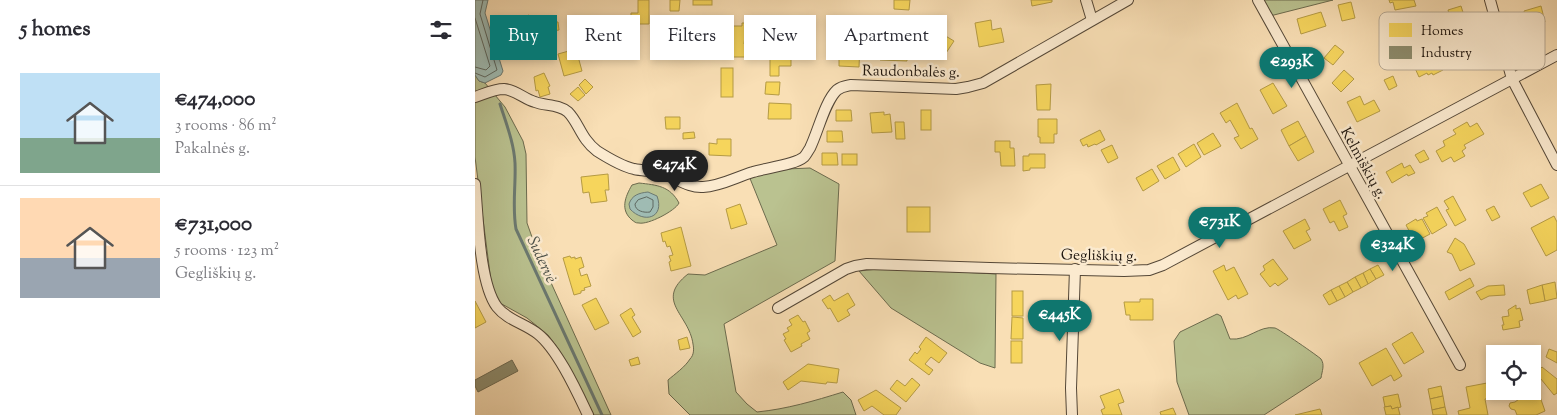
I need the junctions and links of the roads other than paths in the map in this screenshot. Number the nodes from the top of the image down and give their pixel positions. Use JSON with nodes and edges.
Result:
{"nodes":[{"id":1,"x":1086,"y":0,"type":"edge"},
{"id":2,"x":1128,"y":0,"type":"edge"},
{"id":3,"x":1257,"y":0,"type":"edge"},
{"id":4,"x":1092,"y":20,"type":"junction"},
{"id":5,"x":1557,"y":55,"type":"edge"},
{"id":6,"x":1545,"y":61,"type":"edge"},
{"id":7,"x":1509,"y":70,"type":"edge"},
{"id":8,"x":1529,"y":70,"type":"edge"},
{"id":9,"x":1512,"y":79,"type":"junction"},
{"id":10,"x":475,"y":97,"type":"edge"},
{"id":11,"x":1557,"y":165,"type":"edge"},
{"id":12,"x":1349,"y":166,"type":"junction"},
{"id":13,"x":475,"y":184,"type":"edge"},
{"id":14,"x":1075,"y":269,"type":"junction"},
{"id":15,"x":778,"y":308,"type":"dead end"},
{"id":16,"x":1460,"y":365,"type":"dead end"},
{"id":17,"x":588,"y":415,"type":"edge"},
{"id":18,"x":1072,"y":415,"type":"edge"}],
"edges":[{"from":1,"to":4,"type":"street"},
{"from":2,"to":4,"type":"street","name":"Raudonbalės g."},
{"from":3,"to":12,"type":"street","name":"Kelmiškių g."},
{"from":4,"to":10,"type":"street","name":"Raudonbalės g."},
{"from":5,"to":6,"type":"street","name":"Gegliškių g."},
{"from":7,"to":9,"type":"street"},
{"from":8,"to":9,"type":"street","name":"Gegliškių g."},
{"from":9,"to":11,"type":"street"},
{"from":9,"to":12,"type":"street","name":"Gegliškių g."},
{"from":12,"to":14,"type":"street","name":"Gegliškių g."},
{"from":12,"to":16,"type":"street","name":"Kelmiškių g."},
{"from":13,"to":17,"type":"street"},
{"from":14,"to":15,"type":"street","name":"Gegliškių g."},
{"from":14,"to":18,"type":"street"}]}
